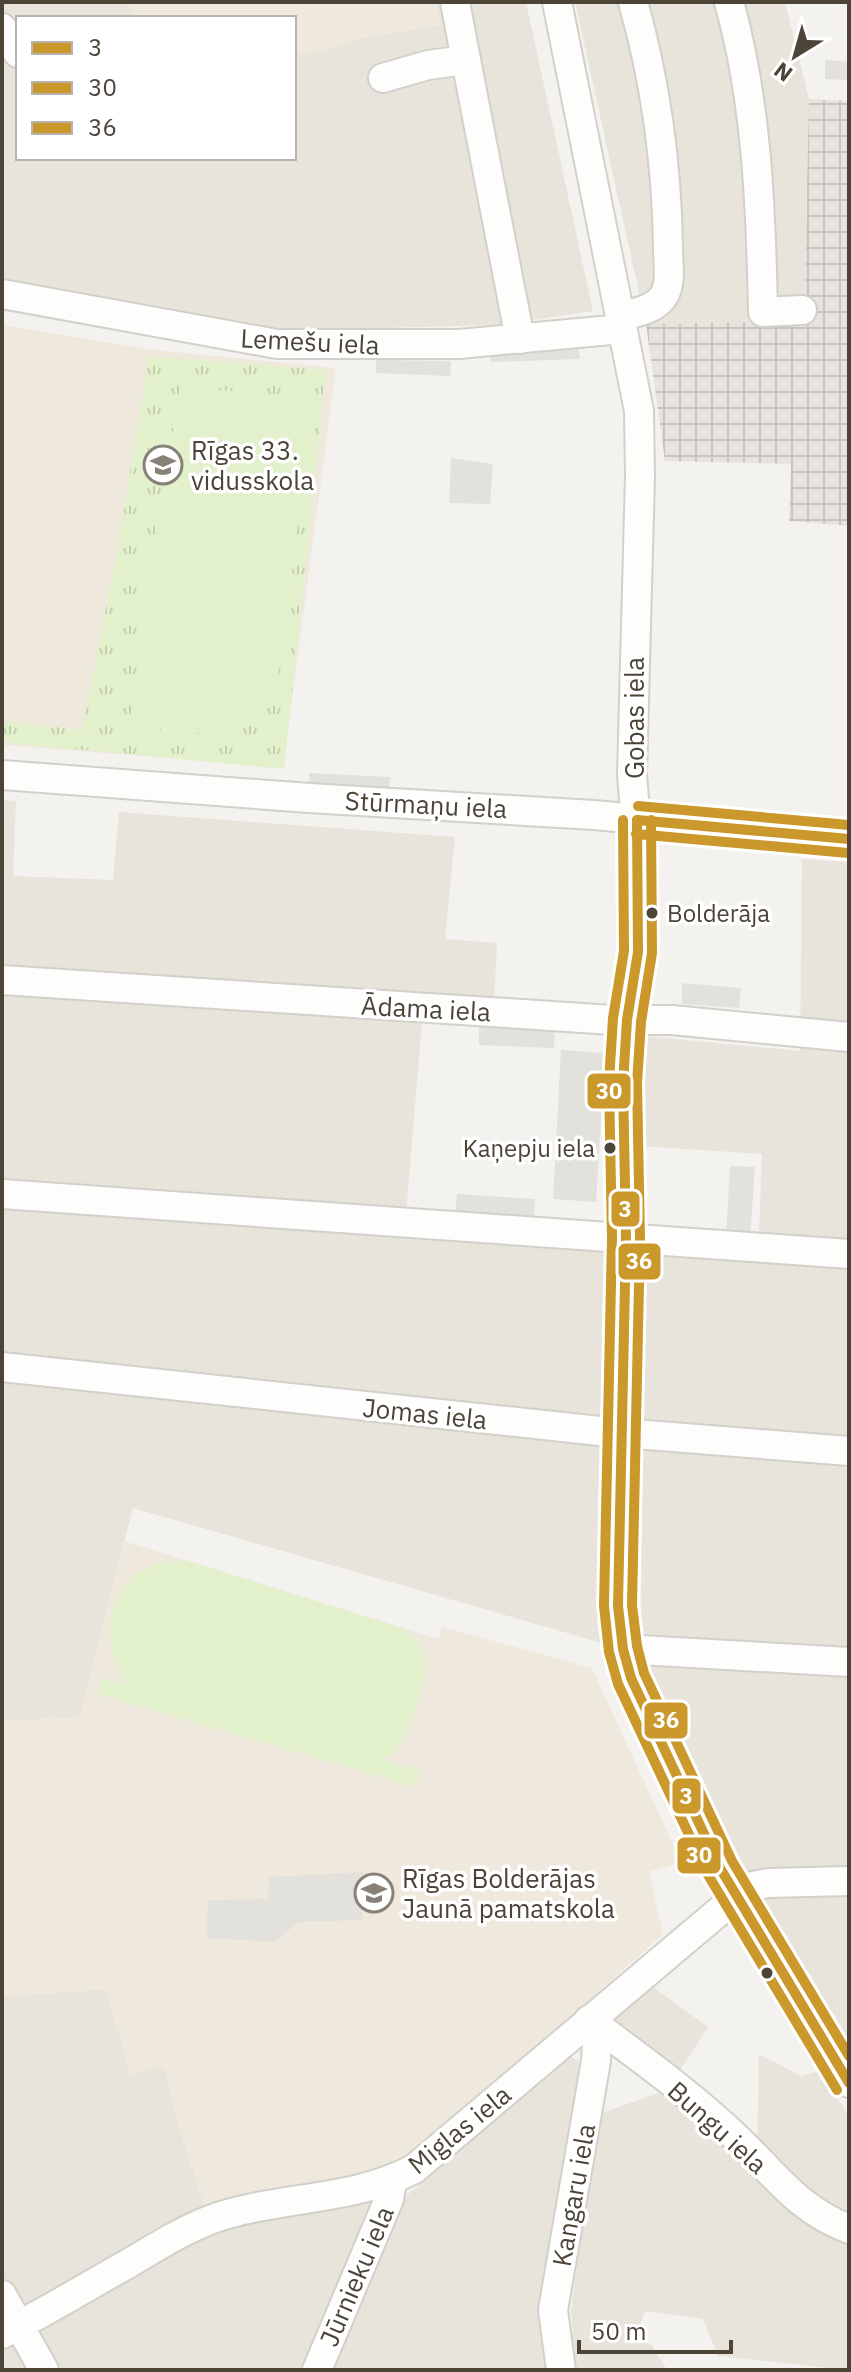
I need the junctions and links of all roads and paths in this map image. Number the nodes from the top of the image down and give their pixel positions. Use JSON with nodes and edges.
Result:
{"nodes":[{"id":1,"x":455,"y":2,"type":"edge"},
{"id":2,"x":557,"y":2,"type":"edge"},
{"id":3,"x":633,"y":2,"type":"edge"},
{"id":4,"x":729,"y":2,"type":"edge"},
{"id":5,"x":2,"y":28,"type":"edge"},
{"id":6,"x":16,"y":50,"type":"edge"},
{"id":7,"x":466,"y":60,"type":"junction"},
{"id":8,"x":383,"y":78,"type":"dead end"},
{"id":9,"x":2,"y":294,"type":"edge"},
{"id":10,"x":802,"y":310,"type":"dead end"},
{"id":11,"x":621,"y":322,"type":"junction"},
{"id":12,"x":520,"y":339,"type":"junction"},
{"id":13,"x":2,"y":775,"type":"edge"},
{"id":14,"x":637,"y":820,"type":"junction"},
{"id":15,"x":849,"y":839,"type":"edge"},
{"id":16,"x":2,"y":980,"type":"edge"},
{"id":17,"x":627,"y":1020,"type":"junction"},
{"id":18,"x":849,"y":1037,"type":"edge"},
{"id":19,"x":2,"y":1194,"type":"edge"},
{"id":20,"x":626,"y":1238,"type":"junction"},
{"id":21,"x":849,"y":1254,"type":"edge"},
{"id":22,"x":2,"y":1367,"type":"edge"},
{"id":23,"x":621,"y":1433,"type":"junction"},
{"id":24,"x":849,"y":1451,"type":"edge"},
{"id":25,"x":623,"y":1649,"type":"junction"},
{"id":26,"x":849,"y":1662,"type":"edge"},
{"id":27,"x":849,"y":1881,"type":"edge"},
{"id":28,"x":736,"y":1896,"type":"junction"},
{"id":29,"x":589,"y":2020,"type":"junction"},
{"id":30,"x":849,"y":2083,"type":"edge"},
{"id":31,"x":392,"y":2181,"type":"junction"},
{"id":32,"x":849,"y":2229,"type":"edge"},
{"id":33,"x":2,"y":2295,"type":"edge"},
{"id":34,"x":10,"y":2330,"type":"edge"},
{"id":35,"x":44,"y":2370,"type":"edge"},
{"id":36,"x":317,"y":2370,"type":"edge"},
{"id":37,"x":561,"y":2370,"type":"edge"}],
"edges":[{"from":1,"to":7,"type":"street"},
{"from":2,"to":11,"type":"street","name":"Gobas iela"},
{"from":3,"to":11,"type":"street","name":"Lemešu iela"},
{"from":4,"to":10,"type":"street"},
{"from":5,"to":6,"type":"street"},
{"from":7,"to":8,"type":"street"},
{"from":7,"to":12,"type":"street"},
{"from":9,"to":12,"type":"street","name":"Lemešu iela"},
{"from":11,"to":12,"type":"street","name":"Lemešu iela"},
{"from":11,"to":14,"type":"street","name":"Gobas iela"},
{"from":13,"to":14,"type":"street","name":"Stūrmaņu iela"},
{"from":14,"to":15,"type":"street","name":"Stūrmaņu iela"},
{"from":14,"to":17,"type":"street","name":"Gobas iela"},
{"from":16,"to":17,"type":"street","name":"Ādama iela"},
{"from":17,"to":18,"type":"street","name":"Ādama iela"},
{"from":17,"to":20,"type":"street","name":"Gobas iela"},
{"from":19,"to":20,"type":"street"},
{"from":20,"to":21,"type":"street"},
{"from":20,"to":23,"type":"street","name":"Gobas iela"},
{"from":22,"to":23,"type":"street","name":"Jomas iela"},
{"from":23,"to":24,"type":"street","name":"Jomas iela"},
{"from":23,"to":25,"type":"street","name":"Gobas iela"},
{"from":25,"to":26,"type":"street"},
{"from":25,"to":28,"type":"street","name":"Gobas iela"},
{"from":27,"to":28,"type":"street","name":"Miglas iela"},
{"from":28,"to":29,"type":"street","name":"Miglas iela"},
{"from":28,"to":30,"type":"street","name":"Gobas iela"},
{"from":29,"to":31,"type":"street","name":"Miglas iela"},
{"from":29,"to":32,"type":"street","name":"Bungu iela"},
{"from":29,"to":37,"type":"street","name":"Kangaru iela"},
{"from":31,"to":34,"type":"street","name":"Miglas iela"},
{"from":31,"to":36,"type":"street","name":"Jūrnieku iela"},
{"from":33,"to":34,"type":"street"},
{"from":34,"to":35,"type":"street"}]}
